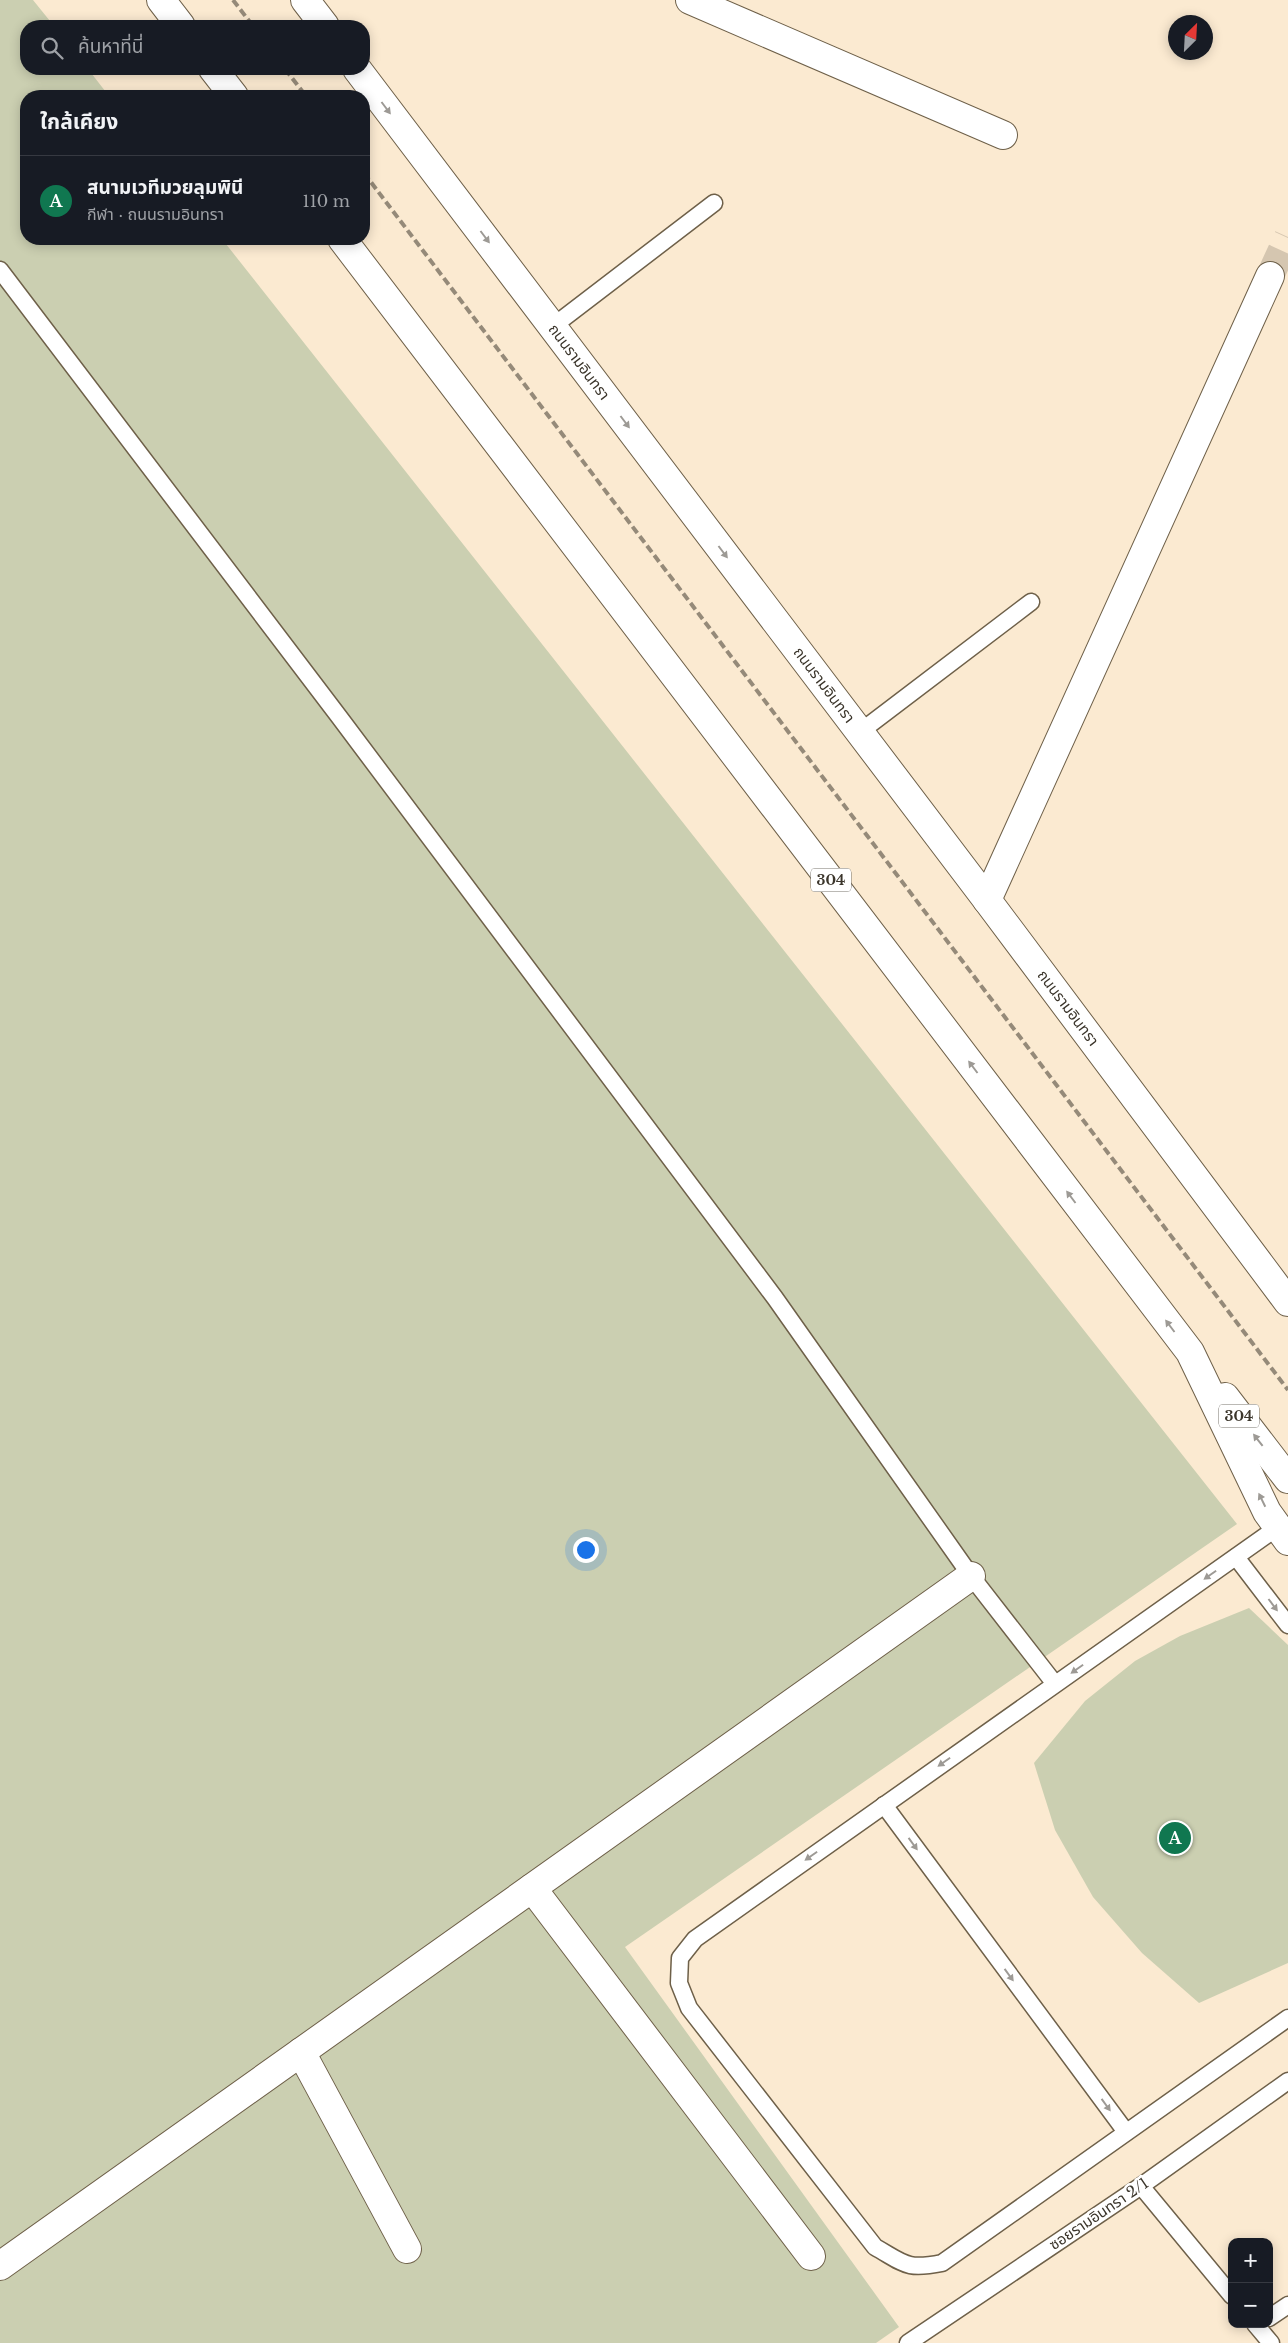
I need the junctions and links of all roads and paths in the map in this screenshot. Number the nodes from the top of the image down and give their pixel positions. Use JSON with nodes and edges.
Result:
{"nodes":[{"id":1,"x":161,"y":0,"type":"edge"},
{"id":2,"x":690,"y":0,"type":"edge"},
{"id":3,"x":176,"y":20,"type":"edge"},
{"id":4,"x":218,"y":75,"type":"edge"},
{"id":5,"x":362,"y":75,"type":"edge"},
{"id":6,"x":229,"y":90,"type":"edge"},
{"id":7,"x":1003,"y":135,"type":"dead end"},
{"id":8,"x":714,"y":203,"type":"dead end"},
{"id":9,"x":347,"y":245,"type":"edge"},
{"id":10,"x":0,"y":270,"type":"edge"},
{"id":11,"x":1270,"y":276,"type":"tunnel mouth"},
{"id":12,"x":552,"y":327,"type":"junction"},
{"id":13,"x":1031,"y":602,"type":"dead end"},
{"id":14,"x":860,"y":732,"type":"junction"},
{"id":15,"x":987,"y":900,"type":"junction"},
{"id":16,"x":1288,"y":1302,"type":"edge"},
{"id":17,"x":1190,"y":1352,"type":"junction"},
{"id":18,"x":1288,"y":1479,"type":"edge"},
{"id":19,"x":1283,"y":1534,"type":"edge"},
{"id":20,"x":1236,"y":1557,"type":"junction"},
{"id":21,"x":971,"y":1576,"type":"junction"},
{"id":22,"x":1288,"y":1625,"type":"edge"},
{"id":23,"x":1055,"y":1684,"type":"junction"},
{"id":24,"x":884,"y":1805,"type":"junction"},
{"id":25,"x":532,"y":1888,"type":"junction"},
{"id":26,"x":1288,"y":2018,"type":"edge"},
{"id":27,"x":301,"y":2052,"type":"junction"},
{"id":28,"x":1288,"y":2081,"type":"edge"},
{"id":29,"x":1126,"y":2132,"type":"junction"},
{"id":30,"x":1141,"y":2186,"type":"junction"},
{"id":31,"x":407,"y":2249,"type":"dead end"},
{"id":32,"x":811,"y":2256,"type":"dead end"},
{"id":33,"x":0,"y":2266,"type":"edge"},
{"id":34,"x":1228,"y":2291,"type":"edge"},
{"id":35,"x":1288,"y":2305,"type":"edge"},
{"id":36,"x":1273,"y":2316,"type":"edge"},
{"id":37,"x":1263,"y":2328,"type":"edge"},
{"id":38,"x":908,"y":2343,"type":"edge"},
{"id":39,"x":1271,"y":2343,"type":"edge"}],
"edges":[{"from":1,"to":3,"type":"main road"},
{"from":2,"to":7,"type":"main road"},
{"from":4,"to":6,"type":"main road"},
{"from":5,"to":12,"type":"main road","name":"ถนนรามอินทรา","one_way":true},
{"from":8,"to":12,"type":"lane"},
{"from":17,"to":9,"type":"main road","number":"304","one_way":true},
{"from":10,"to":21,"type":"lane"},
{"from":11,"to":15,"type":"main road"},
{"from":12,"to":14,"type":"main road","name":"ถนนรามอินทรา","one_way":true},
{"from":13,"to":14,"type":"lane"},
{"from":14,"to":15,"type":"main road","name":"ถนนรามอินทรา"},
{"from":15,"to":16,"type":"main road","name":"ถนนรามอินทรา"},
{"from":18,"to":17,"type":"main road","number":"304","one_way":true},
{"from":19,"to":17,"type":"main road","number":"304","one_way":true},
{"from":19,"to":20,"type":"lane"},
{"from":20,"to":22,"type":"lane","one_way":true},
{"from":20,"to":23,"type":"lane","one_way":true},
{"from":21,"to":23,"type":"lane"},
{"from":21,"to":25,"type":"main road"},
{"from":23,"to":24,"type":"lane","one_way":true},
{"from":24,"to":29,"type":"lane","one_way":true},
{"from":24,"to":29,"type":"lane","one_way":true},
{"from":25,"to":27,"type":"main road"},
{"from":25,"to":32,"type":"main road"},
{"from":26,"to":29,"type":"lane"},
{"from":27,"to":31,"type":"main road"},
{"from":27,"to":33,"type":"main road"},
{"from":28,"to":30,"type":"lane","name":"ซอยรามอินทรา 2/1"},
{"from":30,"to":34,"type":"lane"},
{"from":30,"to":38,"type":"lane","name":"ซอยรามอินทรา 2/1"},
{"from":35,"to":36,"type":"lane"},
{"from":37,"to":39,"type":"lane"}]}
